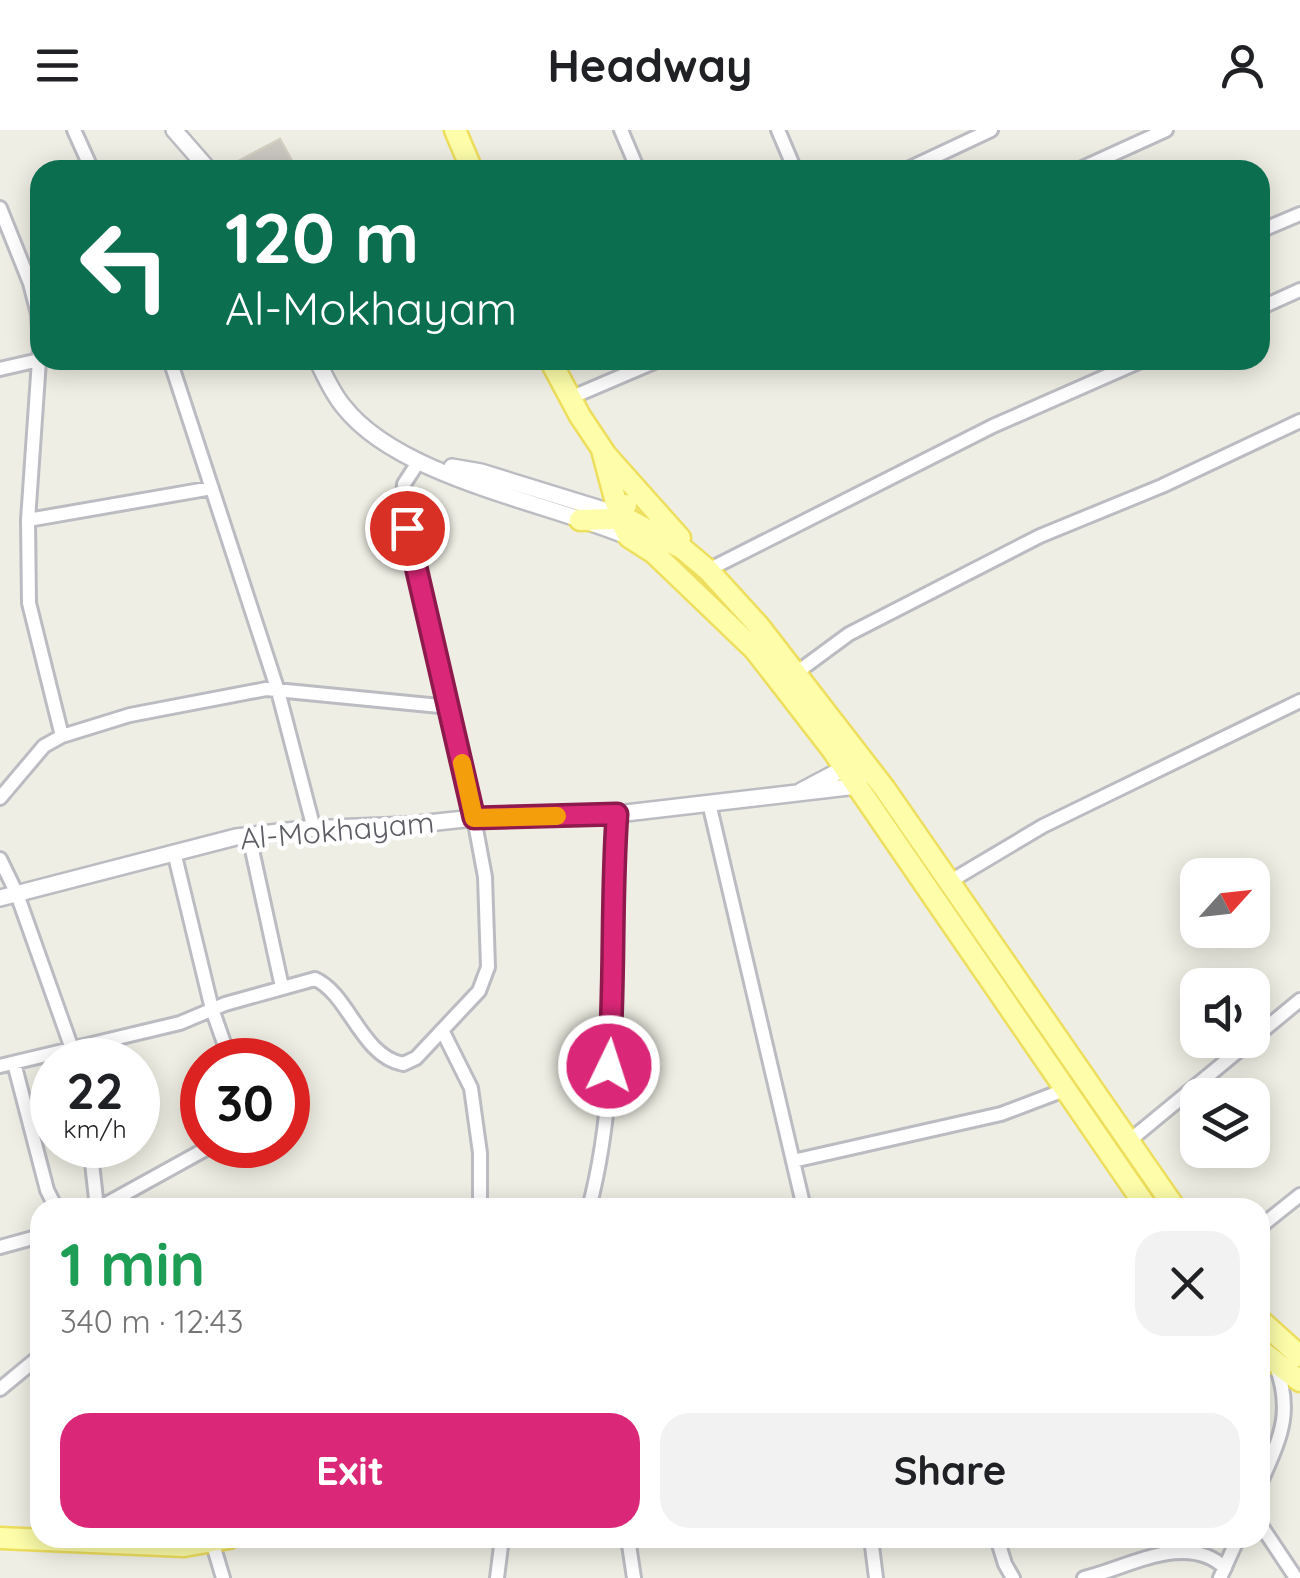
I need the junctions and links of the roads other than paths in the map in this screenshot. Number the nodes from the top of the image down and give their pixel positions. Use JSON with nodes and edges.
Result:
{"nodes":[{"id":1,"x":74,"y":130,"type":"edge"},
{"id":2,"x":174,"y":130,"type":"edge"},
{"id":3,"x":455,"y":130,"type":"edge"},
{"id":4,"x":621,"y":130,"type":"edge"},
{"id":5,"x":778,"y":130,"type":"edge"},
{"id":6,"x":991,"y":130,"type":"edge"},
{"id":7,"x":1166,"y":130,"type":"edge"},
{"id":8,"x":1142,"y":135,"type":"edge"},
{"id":9,"x":88,"y":160,"type":"edge"},
{"id":10,"x":200,"y":160,"type":"edge"},
{"id":11,"x":468,"y":160,"type":"edge"},
{"id":12,"x":634,"y":160,"type":"edge"},
{"id":13,"x":792,"y":160,"type":"edge"},
{"id":14,"x":927,"y":160,"type":"edge"},
{"id":15,"x":1096,"y":160,"type":"edge"},
{"id":16,"x":0,"y":208,"type":"edge"},
{"id":17,"x":1300,"y":214,"type":"edge"},
{"id":18,"x":1270,"y":226,"type":"edge"},
{"id":19,"x":30,"y":286,"type":"edge"},
{"id":20,"x":1300,"y":290,"type":"edge"},
{"id":21,"x":1270,"y":304,"type":"edge"},
{"id":22,"x":30,"y":362,"type":"edge"},
{"id":23,"x":0,"y":369,"type":"edge"},
{"id":24,"x":38,"y":370,"type":"edge"},
{"id":25,"x":173,"y":370,"type":"edge"},
{"id":26,"x":322,"y":370,"type":"edge"},
{"id":27,"x":555,"y":370,"type":"edge"},
{"id":28,"x":636,"y":370,"type":"edge"},
{"id":29,"x":1120,"y":370,"type":"edge"},
{"id":30,"x":570,"y":398,"type":"junction"},
{"id":31,"x":1300,"y":421,"type":"edge"},
{"id":32,"x":602,"y":450,"type":"junction"},
{"id":33,"x":419,"y":460,"type":"junction"},
{"id":34,"x":212,"y":488,"type":"junction"},
{"id":35,"x":620,"y":515,"type":"junction"},
{"id":36,"x":28,"y":520,"type":"junction"},
{"id":37,"x":580,"y":520,"type":"junction"},
{"id":38,"x":629,"y":537,"type":"junction"},
{"id":39,"x":708,"y":570,"type":"junction"},
{"id":40,"x":796,"y":673,"type":"junction"},
{"id":41,"x":272,"y":686,"type":"junction"},
{"id":42,"x":1300,"y":702,"type":"edge"},
{"id":43,"x":450,"y":707,"type":"junction"},
{"id":44,"x":62,"y":736,"type":"junction"},
{"id":45,"x":854,"y":764,"type":"junction"},
{"id":46,"x":858,"y":786,"type":"junction"},
{"id":47,"x":801,"y":791,"type":"junction"},
{"id":48,"x":0,"y":798,"type":"edge"},
{"id":49,"x":710,"y":803,"type":"junction"},
{"id":50,"x":617,"y":814,"type":"junction"},
{"id":51,"x":474,"y":818,"type":"junction"},
{"id":52,"x":314,"y":829,"type":"junction"},
{"id":53,"x":249,"y":836,"type":"junction"},
{"id":54,"x":174,"y":852,"type":"junction"},
{"id":55,"x":0,"y":860,"type":"edge"},
{"id":56,"x":950,"y":882,"type":"junction"},
{"id":57,"x":17,"y":894,"type":"junction"},
{"id":58,"x":0,"y":898,"type":"edge"},
{"id":59,"x":282,"y":987,"type":"junction"},
{"id":60,"x":1300,"y":1000,"type":"edge"},
{"id":61,"x":212,"y":1009,"type":"junction"},
{"id":62,"x":442,"y":1030,"type":"junction"},
{"id":63,"x":69,"y":1038,"type":"edge"},
{"id":64,"x":131,"y":1038,"type":"edge"},
{"id":65,"x":222,"y":1038,"type":"edge"},
{"id":66,"x":7,"y":1064,"type":"edge"},
{"id":67,"x":1067,"y":1090,"type":"junction"},
{"id":68,"x":1129,"y":1142,"type":"junction"},
{"id":69,"x":793,"y":1161,"type":"junction"},
{"id":70,"x":180,"y":1163,"type":"edge"},
{"id":71,"x":93,"y":1168,"type":"edge"},
{"id":72,"x":1300,"y":1195,"type":"edge"},
{"id":73,"x":51,"y":1198,"type":"edge"},
{"id":74,"x":97,"y":1198,"type":"edge"},
{"id":75,"x":116,"y":1198,"type":"edge"},
{"id":76,"x":480,"y":1198,"type":"edge"},
{"id":77,"x":592,"y":1198,"type":"edge"},
{"id":78,"x":802,"y":1198,"type":"edge"},
{"id":79,"x":1140,"y":1198,"type":"edge"},
{"id":80,"x":1168,"y":1198,"type":"edge"},
{"id":81,"x":1270,"y":1220,"type":"edge"},
{"id":82,"x":30,"y":1238,"type":"edge"},
{"id":83,"x":0,"y":1245,"type":"edge"},
{"id":84,"x":1270,"y":1329,"type":"edge"},
{"id":85,"x":1300,"y":1356,"type":"edge"},
{"id":86,"x":1270,"y":1358,"type":"edge"},
{"id":87,"x":1270,"y":1361,"type":"edge"},
{"id":88,"x":30,"y":1364,"type":"edge"},
{"id":89,"x":1300,"y":1381,"type":"edge"},
{"id":90,"x":0,"y":1389,"type":"edge"},
{"id":91,"x":1300,"y":1413,"type":"edge"},
{"id":92,"x":1283,"y":1430,"type":"junction"},
{"id":93,"x":1270,"y":1461,"type":"edge"},
{"id":94,"x":0,"y":1538,"type":"edge"},
{"id":95,"x":1270,"y":1539,"type":"edge"},
{"id":96,"x":30,"y":1540,"type":"edge"},
{"id":97,"x":221,"y":1548,"type":"edge"},
{"id":98,"x":501,"y":1548,"type":"edge"},
{"id":99,"x":630,"y":1548,"type":"edge"},
{"id":100,"x":872,"y":1548,"type":"edge"},
{"id":101,"x":1233,"y":1548,"type":"edge"},
{"id":102,"x":1003,"y":1571,"type":"edge"},
{"id":103,"x":1222,"y":1573,"type":"edge"},
{"id":104,"x":223,"y":1578,"type":"edge"},
{"id":105,"x":497,"y":1578,"type":"edge"},
{"id":106,"x":634,"y":1578,"type":"edge"},
{"id":107,"x":876,"y":1578,"type":"edge"},
{"id":108,"x":1014,"y":1578,"type":"edge"},
{"id":109,"x":1084,"y":1578,"type":"edge"},
{"id":110,"x":1296,"y":1578,"type":"edge"}],
"edges":[{"from":1,"to":9,"type":"street"},
{"from":2,"to":10,"type":"street"},
{"from":3,"to":11,"type":"main road"},
{"from":4,"to":12,"type":"street"},
{"from":5,"to":13,"type":"street"},
{"from":6,"to":14,"type":"street"},
{"from":7,"to":8,"type":"street"},
{"from":8,"to":15,"type":"street"},
{"from":16,"to":19,"type":"street"},
{"from":17,"to":18,"type":"street"},
{"from":20,"to":21,"type":"street"},
{"from":22,"to":23,"type":"street"},
{"from":24,"to":36,"type":"street"},
{"from":25,"to":34,"type":"street"},
{"from":26,"to":33,"type":"street"},
{"from":27,"to":30,"type":"main road"},
{"from":28,"to":30,"type":"street"},
{"from":29,"to":39,"type":"street"},
{"from":30,"to":32,"type":"main road"},
{"from":31,"to":40,"type":"street"},
{"from":32,"to":35,"type":"main road"},
{"from":32,"to":39,"type":"main road"},
{"from":33,"to":35,"type":"street"},
{"from":33,"to":37,"type":"street"},
{"from":33,"to":43,"type":"street"},
{"from":34,"to":36,"type":"street"},
{"from":34,"to":41,"type":"street"},
{"from":35,"to":37,"type":"main road"},
{"from":35,"to":38,"type":"main road"},
{"from":35,"to":39,"type":"main road"},
{"from":36,"to":44,"type":"street"},
{"from":37,"to":38,"type":"street"},
{"from":38,"to":45,"type":"main road"},
{"from":39,"to":40,"type":"main road"},
{"from":40,"to":45,"type":"main road"},
{"from":41,"to":43,"type":"street"},
{"from":41,"to":44,"type":"street"},
{"from":41,"to":52,"type":"street"},
{"from":42,"to":56,"type":"street"},
{"from":43,"to":51,"type":"street"},
{"from":44,"to":48,"type":"street"},
{"from":45,"to":46,"type":"main road"},
{"from":45,"to":47,"type":"street"},
{"from":45,"to":56,"type":"main road"},
{"from":46,"to":47,"type":"street","name":"Al-Mokhayam"},
{"from":46,"to":67,"type":"main road"},
{"from":47,"to":49,"type":"street","name":"Al-Mokhayam"},
{"from":49,"to":50,"type":"street","name":"Al-Mokhayam"},
{"from":49,"to":69,"type":"street"},
{"from":50,"to":51,"type":"street","name":"Al-Mokhayam"},
{"from":50,"to":77,"type":"street"},
{"from":51,"to":52,"type":"street","name":"Al-Mokhayam"},
{"from":51,"to":62,"type":"street"},
{"from":52,"to":53,"type":"street","name":"Al-Mokhayam"},
{"from":53,"to":54,"type":"street","name":"Al-Mokhayam"},
{"from":53,"to":59,"type":"street"},
{"from":54,"to":57,"type":"street","name":"Al-Mokhayam"},
{"from":54,"to":61,"type":"street"},
{"from":55,"to":57,"type":"street"},
{"from":56,"to":68,"type":"main road"},
{"from":57,"to":58,"type":"street","name":"Al-Mokhayam"},
{"from":57,"to":63,"type":"street"},
{"from":59,"to":61,"type":"street"},
{"from":59,"to":62,"type":"street"},
{"from":60,"to":68,"type":"street"},
{"from":61,"to":64,"type":"street"},
{"from":61,"to":65,"type":"street"},
{"from":62,"to":76,"type":"street"},
{"from":66,"to":73,"type":"street"},
{"from":67,"to":69,"type":"street"},
{"from":67,"to":79,"type":"main road"},
{"from":68,"to":80,"type":"main road"},
{"from":69,"to":78,"type":"street"},
{"from":70,"to":75,"type":"street"},
{"from":71,"to":74,"type":"street"},
{"from":72,"to":81,"type":"street"},
{"from":82,"to":83,"type":"street"},
{"from":84,"to":85,"type":"main road"},
{"from":86,"to":89,"type":"main road"},
{"from":87,"to":92,"type":"street"},
{"from":88,"to":90,"type":"street"},
{"from":91,"to":92,"type":"street"},
{"from":92,"to":93,"type":"street"},
{"from":94,"to":96,"type":"main road"},
{"from":95,"to":110,"type":"street"},
{"from":97,"to":104,"type":"street"},
{"from":98,"to":105,"type":"street"},
{"from":99,"to":106,"type":"street"},
{"from":100,"to":107,"type":"street"},
{"from":101,"to":103,"type":"street"},
{"from":102,"to":108,"type":"street"},
{"from":103,"to":109,"type":"street"}]}
